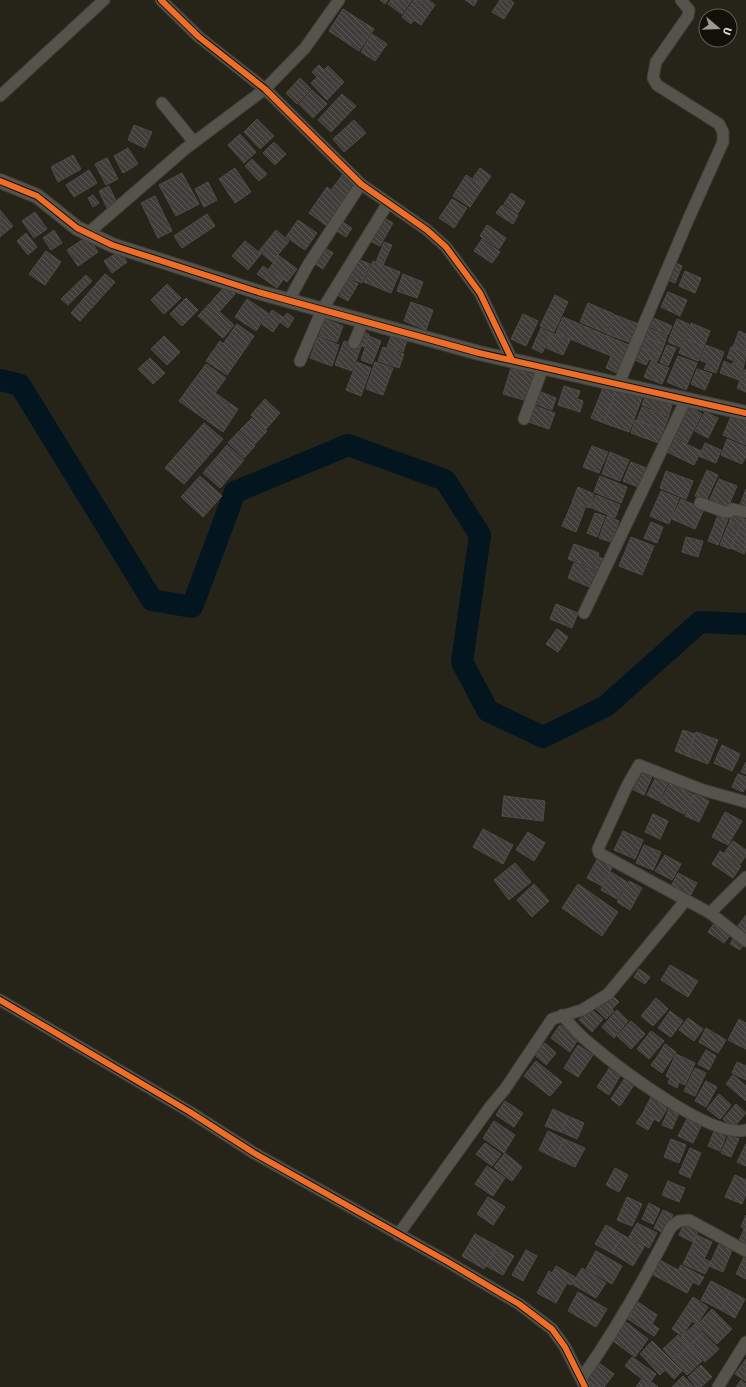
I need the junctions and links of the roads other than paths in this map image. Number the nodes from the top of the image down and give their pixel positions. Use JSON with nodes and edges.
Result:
{"nodes":[{"id":1,"x":104,"y":0,"type":"edge"},
{"id":2,"x":161,"y":0,"type":"edge"},
{"id":3,"x":339,"y":0,"type":"edge"},
{"id":4,"x":681,"y":0,"type":"edge"},
{"id":5,"x":265,"y":89,"type":"junction"},
{"id":6,"x":0,"y":96,"type":"edge"},
{"id":7,"x":162,"y":103,"type":"dead end"},
{"id":8,"x":194,"y":142,"type":"junction"},
{"id":9,"x":0,"y":181,"type":"edge"},
{"id":10,"x":361,"y":184,"type":"junction"},
{"id":11,"x":388,"y":203,"type":"junction"},
{"id":12,"x":87,"y":234,"type":"junction"},
{"id":13,"x":290,"y":300,"type":"junction"},
{"id":14,"x":322,"y":310,"type":"junction"},
{"id":15,"x":363,"y":321,"type":"junction"},
{"id":16,"x":354,"y":343,"type":"dead end"},
{"id":17,"x":512,"y":360,"type":"junction"},
{"id":18,"x":300,"y":361,"type":"dead end"},
{"id":19,"x":542,"y":366,"type":"junction"},
{"id":20,"x":619,"y":383,"type":"junction"},
{"id":21,"x":686,"y":399,"type":"junction"},
{"id":22,"x":746,"y":413,"type":"edge"},
{"id":23,"x":524,"y":419,"type":"dead end"},
{"id":24,"x":700,"y":503,"type":"dead end"},
{"id":25,"x":746,"y":512,"type":"edge"},
{"id":26,"x":584,"y":613,"type":"dead end"},
{"id":27,"x":746,"y":802,"type":"edge"},
{"id":28,"x":746,"y":877,"type":"edge"},
{"id":29,"x":686,"y":900,"type":"junction"},
{"id":30,"x":710,"y":913,"type":"junction"},
{"id":31,"x":746,"y":941,"type":"edge"},
{"id":32,"x":0,"y":1000,"type":"edge"},
{"id":33,"x":562,"y":1015,"type":"junction"},
{"id":34,"x":746,"y":1130,"type":"edge"},
{"id":35,"x":398,"y":1235,"type":"junction"},
{"id":36,"x":746,"y":1251,"type":"edge"},
{"id":37,"x":746,"y":1342,"type":"edge"},
{"id":38,"x":583,"y":1383,"type":"edge"},
{"id":39,"x":718,"y":1387,"type":"edge"}],
"edges":[{"from":1,"to":6,"type":"street"},
{"from":2,"to":5,"type":"street"},
{"from":3,"to":5,"type":"street"},
{"from":4,"to":20,"type":"street"},
{"from":5,"to":8,"type":"street"},
{"from":5,"to":10,"type":"street"},
{"from":7,"to":8,"type":"street"},
{"from":8,"to":12,"type":"street"},
{"from":9,"to":12,"type":"street"},
{"from":10,"to":11,"type":"street"},
{"from":10,"to":13,"type":"street"},
{"from":11,"to":14,"type":"street"},
{"from":11,"to":17,"type":"street"},
{"from":12,"to":13,"type":"street"},
{"from":13,"to":14,"type":"street"},
{"from":14,"to":15,"type":"street"},
{"from":14,"to":18,"type":"street"},
{"from":15,"to":16,"type":"street"},
{"from":15,"to":17,"type":"street"},
{"from":17,"to":19,"type":"street"},
{"from":19,"to":20,"type":"street"},
{"from":19,"to":23,"type":"street"},
{"from":20,"to":21,"type":"street"},
{"from":21,"to":22,"type":"street"},
{"from":21,"to":26,"type":"street"},
{"from":24,"to":25,"type":"street"},
{"from":27,"to":29,"type":"street"},
{"from":28,"to":30,"type":"street"},
{"from":29,"to":30,"type":"street"},
{"from":29,"to":33,"type":"street"},
{"from":30,"to":31,"type":"street"},
{"from":32,"to":35,"type":"street"},
{"from":33,"to":34,"type":"street"},
{"from":33,"to":35,"type":"street"},
{"from":35,"to":38,"type":"street"},
{"from":36,"to":38,"type":"street"},
{"from":37,"to":39,"type":"street"}]}
